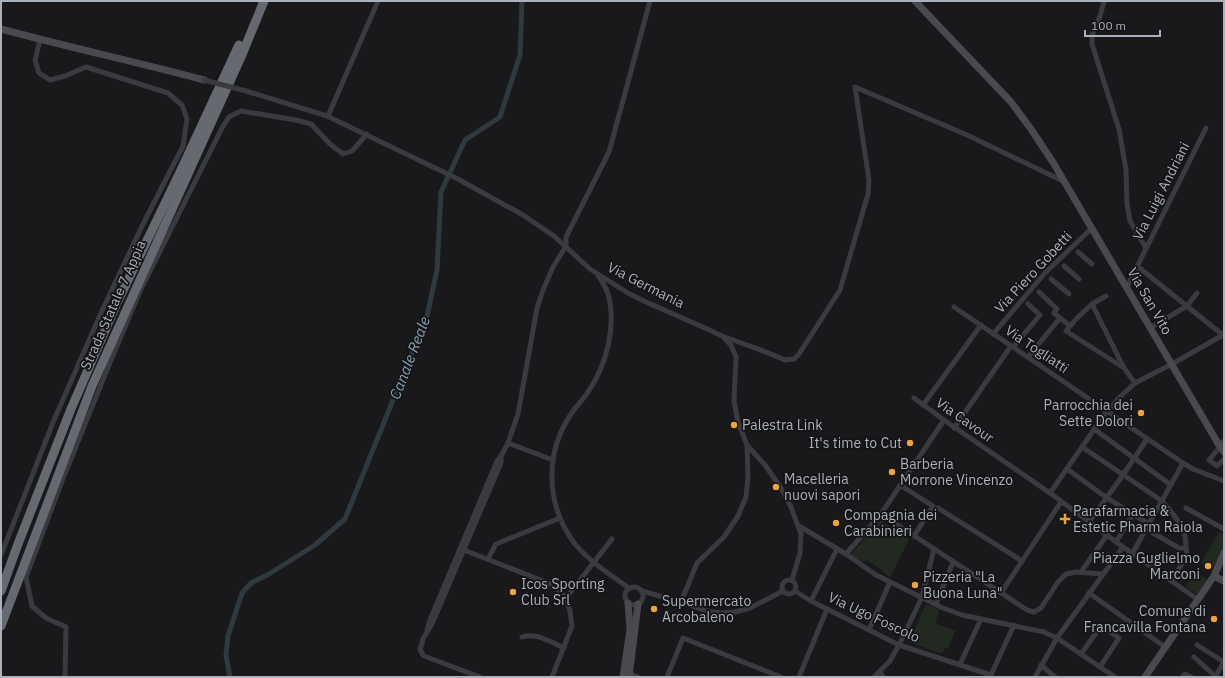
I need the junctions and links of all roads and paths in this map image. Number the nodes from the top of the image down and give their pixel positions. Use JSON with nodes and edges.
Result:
{"nodes":[{"id":1,"x":257,"y":1,"type":"edge"},
{"id":2,"x":264,"y":1,"type":"edge"},
{"id":3,"x":378,"y":1,"type":"edge"},
{"id":4,"x":650,"y":1,"type":"edge"},
{"id":5,"x":915,"y":1,"type":"edge"},
{"id":6,"x":1104,"y":1,"type":"edge"},
{"id":7,"x":1,"y":29,"type":"edge"},
{"id":8,"x":40,"y":40,"type":"junction"},
{"id":9,"x":204,"y":80,"type":"joint"},
{"id":10,"x":328,"y":116,"type":"junction"},
{"id":11,"x":1206,"y":128,"type":"dead end"},
{"id":12,"x":367,"y":134,"type":"junction"},
{"id":13,"x":1065,"y":183,"type":"junction"},
{"id":14,"x":1092,"y":228,"type":"junction"},
{"id":15,"x":566,"y":246,"type":"junction"},
{"id":16,"x":1146,"y":248,"type":"junction"},
{"id":17,"x":1078,"y":252,"type":"dead end"},
{"id":18,"x":1092,"y":264,"type":"dead end"},
{"id":19,"x":1064,"y":266,"type":"dead end"},
{"id":20,"x":1137,"y":266,"type":"junction"},
{"id":21,"x":598,"y":274,"type":"junction"},
{"id":22,"x":1051,"y":279,"type":"dead end"},
{"id":23,"x":1078,"y":279,"type":"dead end"},
{"id":24,"x":1127,"y":287,"type":"junction"},
{"id":25,"x":1039,"y":292,"type":"dead end"},
{"id":26,"x":1197,"y":293,"type":"dead end"},
{"id":27,"x":1069,"y":294,"type":"dead end"},
{"id":28,"x":1106,"y":296,"type":"dead end"},
{"id":29,"x":1028,"y":304,"type":"dead end"},
{"id":30,"x":1092,"y":304,"type":"junction"},
{"id":31,"x":1187,"y":306,"type":"junction"},
{"id":32,"x":954,"y":307,"type":"dead end"},
{"id":33,"x":1060,"y":318,"type":"junction"},
{"id":34,"x":981,"y":326,"type":"junction"},
{"id":35,"x":1070,"y":326,"type":"junction"},
{"id":36,"x":1150,"y":328,"type":"junction"},
{"id":37,"x":993,"y":334,"type":"junction"},
{"id":38,"x":1224,"y":334,"type":"edge"},
{"id":39,"x":722,"y":336,"type":"junction"},
{"id":40,"x":1012,"y":347,"type":"junction"},
{"id":41,"x":1028,"y":357,"type":"junction"},
{"id":42,"x":1172,"y":364,"type":"junction"},
{"id":43,"x":1124,"y":368,"type":"junction"},
{"id":44,"x":1134,"y":384,"type":"junction"},
{"id":45,"x":914,"y":398,"type":"dead end"},
{"id":46,"x":923,"y":405,"type":"junction"},
{"id":47,"x":1107,"y":411,"type":"junction"},
{"id":48,"x":944,"y":420,"type":"junction"},
{"id":49,"x":954,"y":428,"type":"junction"},
{"id":50,"x":1094,"y":429,"type":"junction"},
{"id":51,"x":1148,"y":439,"type":"junction"},
{"id":52,"x":508,"y":443,"type":"junction"},
{"id":53,"x":747,"y":445,"type":"junction"},
{"id":54,"x":1222,"y":446,"type":"edge"},
{"id":55,"x":1082,"y":447,"type":"junction"},
{"id":56,"x":501,"y":456,"type":"junction"},
{"id":57,"x":1135,"y":458,"type":"junction"},
{"id":58,"x":1224,"y":459,"type":"edge"},
{"id":59,"x":553,"y":460,"type":"junction"},
{"id":60,"x":1183,"y":463,"type":"junction"},
{"id":61,"x":1067,"y":469,"type":"junction"},
{"id":62,"x":1124,"y":475,"type":"junction"},
{"id":63,"x":1224,"y":481,"type":"edge"},
{"id":64,"x":900,"y":485,"type":"junction"},
{"id":65,"x":1171,"y":485,"type":"junction"},
{"id":66,"x":1050,"y":493,"type":"junction"},
{"id":67,"x":1107,"y":498,"type":"junction"},
{"id":68,"x":1162,"y":501,"type":"junction"},
{"id":69,"x":1061,"y":502,"type":"junction"},
{"id":70,"x":938,"y":508,"type":"dead end"},
{"id":71,"x":1186,"y":508,"type":"dead end"},
{"id":72,"x":881,"y":514,"type":"junction"},
{"id":73,"x":1133,"y":514,"type":"junction"},
{"id":74,"x":560,"y":518,"type":"junction"},
{"id":75,"x":1089,"y":522,"type":"junction"},
{"id":76,"x":799,"y":526,"type":"junction"},
{"id":77,"x":1147,"y":526,"type":"junction"},
{"id":78,"x":1224,"y":529,"type":"edge"},
{"id":79,"x":1107,"y":535,"type":"junction"},
{"id":80,"x":914,"y":536,"type":"junction"},
{"id":81,"x":612,"y":539,"type":"dead end"},
{"id":82,"x":1116,"y":542,"type":"junction"},
{"id":83,"x":1123,"y":547,"type":"junction"},
{"id":84,"x":1186,"y":548,"type":"junction"},
{"id":85,"x":837,"y":549,"type":"junction"},
{"id":86,"x":934,"y":549,"type":"junction"},
{"id":87,"x":464,"y":550,"type":"junction"},
{"id":88,"x":1224,"y":553,"type":"edge"},
{"id":89,"x":846,"y":554,"type":"junction"},
{"id":90,"x":1132,"y":554,"type":"junction"},
{"id":91,"x":1,"y":555,"type":"edge"},
{"id":92,"x":488,"y":559,"type":"junction"},
{"id":93,"x":1022,"y":561,"type":"junction"},
{"id":94,"x":953,"y":562,"type":"junction"},
{"id":95,"x":594,"y":563,"type":"junction"},
{"id":96,"x":1081,"y":572,"type":"junction"},
{"id":97,"x":1103,"y":574,"type":"junction"},
{"id":98,"x":1214,"y":576,"type":"junction"},
{"id":99,"x":792,"y":580,"type":"junction"},
{"id":100,"x":1171,"y":581,"type":"junction"},
{"id":101,"x":1224,"y":581,"type":"edge"},
{"id":102,"x":890,"y":582,"type":"junction"},
{"id":103,"x":629,"y":588,"type":"junction"},
{"id":104,"x":1,"y":591,"type":"edge"},
{"id":105,"x":642,"y":591,"type":"junction"},
{"id":106,"x":782,"y":591,"type":"junction"},
{"id":107,"x":795,"y":592,"type":"junction"},
{"id":108,"x":1001,"y":593,"type":"junction"},
{"id":109,"x":1089,"y":593,"type":"junction"},
{"id":110,"x":922,"y":597,"type":"junction"},
{"id":111,"x":566,"y":598,"type":"junction"},
{"id":112,"x":1197,"y":599,"type":"junction"},
{"id":113,"x":811,"y":601,"type":"junction"},
{"id":114,"x":681,"y":602,"type":"junction"},
{"id":115,"x":628,"y":603,"type":"junction"},
{"id":116,"x":638,"y":604,"type":"junction"},
{"id":117,"x":936,"y":604,"type":"junction"},
{"id":118,"x":827,"y":609,"type":"junction"},
{"id":119,"x":981,"y":620,"type":"junction"},
{"id":120,"x":1014,"y":625,"type":"junction"},
{"id":121,"x":1,"y":626,"type":"edge"},
{"id":122,"x":427,"y":630,"type":"junction"},
{"id":123,"x":869,"y":630,"type":"junction"},
{"id":124,"x":522,"y":637,"type":"dead end"},
{"id":125,"x":1057,"y":638,"type":"junction"},
{"id":126,"x":899,"y":644,"type":"junction"},
{"id":127,"x":1196,"y":645,"type":"dead end"},
{"id":128,"x":1165,"y":647,"type":"junction"},
{"id":129,"x":564,"y":648,"type":"junction"},
{"id":130,"x":1081,"y":654,"type":"junction"},
{"id":131,"x":1194,"y":657,"type":"dead end"},
{"id":132,"x":1224,"y":662,"type":"edge"},
{"id":133,"x":960,"y":664,"type":"junction"},
{"id":134,"x":1042,"y":665,"type":"junction"},
{"id":135,"x":1100,"y":667,"type":"junction"},
{"id":136,"x":880,"y":671,"type":"junction"},
{"id":137,"x":468,"y":675,"type":"edge"},
{"id":138,"x":627,"y":676,"type":"edge"},
{"id":139,"x":991,"y":676,"type":"edge"},
{"id":140,"x":1183,"y":676,"type":"edge"},
{"id":141,"x":1215,"y":676,"type":"edge"},
{"id":142,"x":65,"y":677,"type":"edge"},
{"id":143,"x":480,"y":677,"type":"edge"},
{"id":144,"x":552,"y":677,"type":"edge"},
{"id":145,"x":638,"y":677,"type":"edge"},
{"id":146,"x":667,"y":677,"type":"edge"},
{"id":147,"x":781,"y":677,"type":"edge"},
{"id":148,"x":799,"y":677,"type":"edge"},
{"id":149,"x":874,"y":677,"type":"edge"},
{"id":150,"x":883,"y":677,"type":"edge"},
{"id":151,"x":1035,"y":677,"type":"edge"},
{"id":152,"x":1055,"y":677,"type":"edge"},
{"id":153,"x":1115,"y":677,"type":"edge"},
{"id":154,"x":1145,"y":677,"type":"edge"},
{"id":155,"x":1191,"y":677,"type":"edge"}],
"edges":[{"from":1,"to":104,"type":"highway","name":"Strada Statale 7 Appia"},
{"from":2,"to":121,"type":"highway","name":"Strada Statale 7 Appia"},
{"from":3,"to":10,"type":"street"},
{"from":4,"to":15,"type":"street"},
{"from":5,"to":13,"type":"street","name":"Via San Vito"},
{"from":6,"to":16,"type":"street"},
{"from":7,"to":8,"type":"street"},
{"from":8,"to":9,"type":"street"},
{"from":8,"to":91,"type":"street"},
{"from":9,"to":10,"type":"street","name":"Via Germania","bridge":true},
{"from":10,"to":12,"type":"street","name":"Via Germania"},
{"from":11,"to":16,"type":"street","name":"Via Luigi Andriani"},
{"from":12,"to":15,"type":"street","name":"Via Germania"},
{"from":12,"to":142,"type":"street"},
{"from":13,"to":14,"type":"street","name":"Via San Vito"},
{"from":13,"to":39,"type":"street","name":"Via Germania"},
{"from":14,"to":24,"type":"street","name":"Via San Vito"},
{"from":14,"to":37,"type":"street","name":"Via Piero Gobetti"},
{"from":15,"to":21,"type":"street","name":"Via Germania"},
{"from":15,"to":52,"type":"street"},
{"from":16,"to":20,"type":"street","name":"Via Luigi Andriani"},
{"from":17,"to":18,"type":"street"},
{"from":19,"to":23,"type":"street"},
{"from":20,"to":24,"type":"street","name":"Via Luigi Andriani"},
{"from":20,"to":31,"type":"street"},
{"from":21,"to":39,"type":"street","name":"Via Germania"},
{"from":21,"to":59,"type":"street"},
{"from":22,"to":27,"type":"street"},
{"from":24,"to":36,"type":"street","name":"Via San Vito"},
{"from":25,"to":33,"type":"street"},
{"from":26,"to":31,"type":"street"},
{"from":28,"to":30,"type":"street"},
{"from":29,"to":40,"type":"street"},
{"from":30,"to":35,"type":"street"},
{"from":30,"to":43,"type":"street"},
{"from":31,"to":36,"type":"street"},
{"from":31,"to":38,"type":"street"},
{"from":32,"to":34,"type":"street","name":"Via Togliatti"},
{"from":33,"to":35,"type":"street"},
{"from":33,"to":41,"type":"street"},
{"from":34,"to":37,"type":"street","name":"Via Togliatti"},
{"from":34,"to":46,"type":"street"},
{"from":35,"to":43,"type":"street"},
{"from":36,"to":42,"type":"street","name":"Via San Vito"},
{"from":37,"to":40,"type":"street","name":"Via Togliatti"},
{"from":38,"to":42,"type":"street"},
{"from":39,"to":53,"type":"street"},
{"from":40,"to":41,"type":"street","name":"Via Togliatti"},
{"from":40,"to":49,"type":"street"},
{"from":41,"to":47,"type":"street","name":"Via Togliatti"},
{"from":42,"to":44,"type":"street"},
{"from":42,"to":54,"type":"street","name":"Via San Vito"},
{"from":43,"to":44,"type":"street"},
{"from":44,"to":47,"type":"street"},
{"from":45,"to":46,"type":"street","name":"Via Cavour"},
{"from":46,"to":48,"type":"street","name":"Via Cavour"},
{"from":47,"to":50,"type":"street"},
{"from":47,"to":51,"type":"street","name":"Via Togliatti"},
{"from":48,"to":49,"type":"street","name":"Via Cavour"},
{"from":48,"to":64,"type":"street"},
{"from":49,"to":66,"type":"street","name":"Via Cavour"},
{"from":50,"to":55,"type":"street"},
{"from":50,"to":57,"type":"street"},
{"from":51,"to":57,"type":"street"},
{"from":51,"to":60,"type":"street","name":"Via Togliatti"},
{"from":52,"to":56,"type":"street"},
{"from":52,"to":59,"type":"street"},
{"from":53,"to":76,"type":"street"},
{"from":53,"to":114,"type":"street"},
{"from":54,"to":58,"type":"street"},
{"from":55,"to":61,"type":"street"},
{"from":55,"to":62,"type":"street"},
{"from":56,"to":87,"type":"street"},
{"from":56,"to":122,"type":"street"},
{"from":57,"to":62,"type":"street"},
{"from":57,"to":65,"type":"street"},
{"from":59,"to":74,"type":"street"},
{"from":60,"to":63,"type":"street","name":"Via Togliatti"},
{"from":60,"to":65,"type":"street"},
{"from":61,"to":66,"type":"street"},
{"from":61,"to":67,"type":"street"},
{"from":62,"to":67,"type":"street"},
{"from":62,"to":68,"type":"street"},
{"from":64,"to":72,"type":"street"},
{"from":64,"to":80,"type":"street"},
{"from":65,"to":68,"type":"street"},
{"from":66,"to":69,"type":"street","name":"Via Cavour"},
{"from":67,"to":73,"type":"street"},
{"from":67,"to":75,"type":"street"},
{"from":68,"to":77,"type":"street"},
{"from":68,"to":84,"type":"street"},
{"from":69,"to":75,"type":"street","name":"Via Cavour"},
{"from":69,"to":93,"type":"street"},
{"from":70,"to":93,"type":"street"},
{"from":71,"to":78,"type":"street"},
{"from":72,"to":80,"type":"street"},
{"from":72,"to":89,"type":"street"},
{"from":73,"to":77,"type":"street"},
{"from":73,"to":82,"type":"street"},
{"from":74,"to":92,"type":"street"},
{"from":74,"to":95,"type":"street"},
{"from":75,"to":79,"type":"street","name":"Via Cavour"},
{"from":76,"to":85,"type":"street"},
{"from":76,"to":99,"type":"street"},
{"from":77,"to":84,"type":"street"},
{"from":77,"to":90,"type":"street"},
{"from":79,"to":82,"type":"street","name":"Via Cavour"},
{"from":79,"to":96,"type":"street"},
{"from":80,"to":86,"type":"street"},
{"from":81,"to":95,"type":"street"},
{"from":82,"to":83,"type":"street","name":"Via Cavour"},
{"from":83,"to":90,"type":"street","name":"Via Cavour"},
{"from":83,"to":97,"type":"street"},
{"from":84,"to":100,"type":"street"},
{"from":85,"to":89,"type":"street"},
{"from":85,"to":113,"type":"street"},
{"from":86,"to":94,"type":"street"},
{"from":86,"to":110,"type":"street"},
{"from":87,"to":92,"type":"street"},
{"from":87,"to":122,"type":"street"},
{"from":88,"to":98,"type":"street"},
{"from":89,"to":102,"type":"street"},
{"from":90,"to":100,"type":"street","name":"Via Cavour"},
{"from":92,"to":111,"type":"street"},
{"from":93,"to":108,"type":"street"},
{"from":94,"to":108,"type":"street"},
{"from":94,"to":117,"type":"street"},
{"from":95,"to":103,"type":"street"},
{"from":95,"to":111,"type":"street"},
{"from":96,"to":97,"type":"street"},
{"from":96,"to":108,"type":"street"},
{"from":97,"to":109,"type":"street"},
{"from":98,"to":101,"type":"street"},
{"from":98,"to":112,"type":"street"},
{"from":99,"to":106,"type":"street"},
{"from":99,"to":107,"type":"street"},
{"from":100,"to":112,"type":"street","name":"Via Cavour"},
{"from":102,"to":110,"type":"street"},
{"from":102,"to":123,"type":"street"},
{"from":103,"to":105,"type":"street"},
{"from":103,"to":115,"type":"street"},
{"from":105,"to":114,"type":"street"},
{"from":105,"to":116,"type":"street"},
{"from":106,"to":107,"type":"street"},
{"from":106,"to":114,"type":"street"},
{"from":107,"to":113,"type":"street","name":"Via Ugo Foscolo"},
{"from":109,"to":125,"type":"street"},
{"from":109,"to":128,"type":"street"},
{"from":110,"to":117,"type":"street"},
{"from":110,"to":126,"type":"street"},
{"from":111,"to":129,"type":"street"},
{"from":112,"to":128,"type":"street"},
{"from":113,"to":118,"type":"street","name":"Via Ugo Foscolo"},
{"from":115,"to":116,"type":"street"},
{"from":115,"to":138,"type":"street"},
{"from":116,"to":138,"type":"street"},
{"from":117,"to":119,"type":"street"},
{"from":118,"to":123,"type":"street","name":"Via Ugo Foscolo"},
{"from":118,"to":148,"type":"street"},
{"from":119,"to":120,"type":"street"},
{"from":119,"to":133,"type":"street"},
{"from":120,"to":125,"type":"street"},
{"from":120,"to":139,"type":"street"},
{"from":122,"to":137,"type":"street"},
{"from":123,"to":126,"type":"street","name":"Via Ugo Foscolo"},
{"from":124,"to":129,"type":"street"},
{"from":125,"to":130,"type":"street"},
{"from":125,"to":134,"type":"street"},
{"from":126,"to":133,"type":"street","name":"Via Ugo Foscolo"},
{"from":126,"to":136,"type":"street"},
{"from":127,"to":132,"type":"street"},
{"from":128,"to":154,"type":"street"},
{"from":129,"to":144,"type":"street"},
{"from":130,"to":135,"type":"street"},
{"from":130,"to":135,"type":"street"},
{"from":131,"to":141,"type":"street"},
{"from":132,"to":141,"type":"street"},
{"from":133,"to":139,"type":"street","name":"Via Ugo Foscolo"},
{"from":134,"to":151,"type":"street"},
{"from":134,"to":152,"type":"street"},
{"from":135,"to":153,"type":"street"},
{"from":136,"to":149,"type":"street"},
{"from":136,"to":150,"type":"street"},
{"from":137,"to":143,"type":"street"},
{"from":138,"to":145,"type":"street"},
{"from":140,"to":155,"type":"street"},
{"from":146,"to":147,"type":"street"}]}
